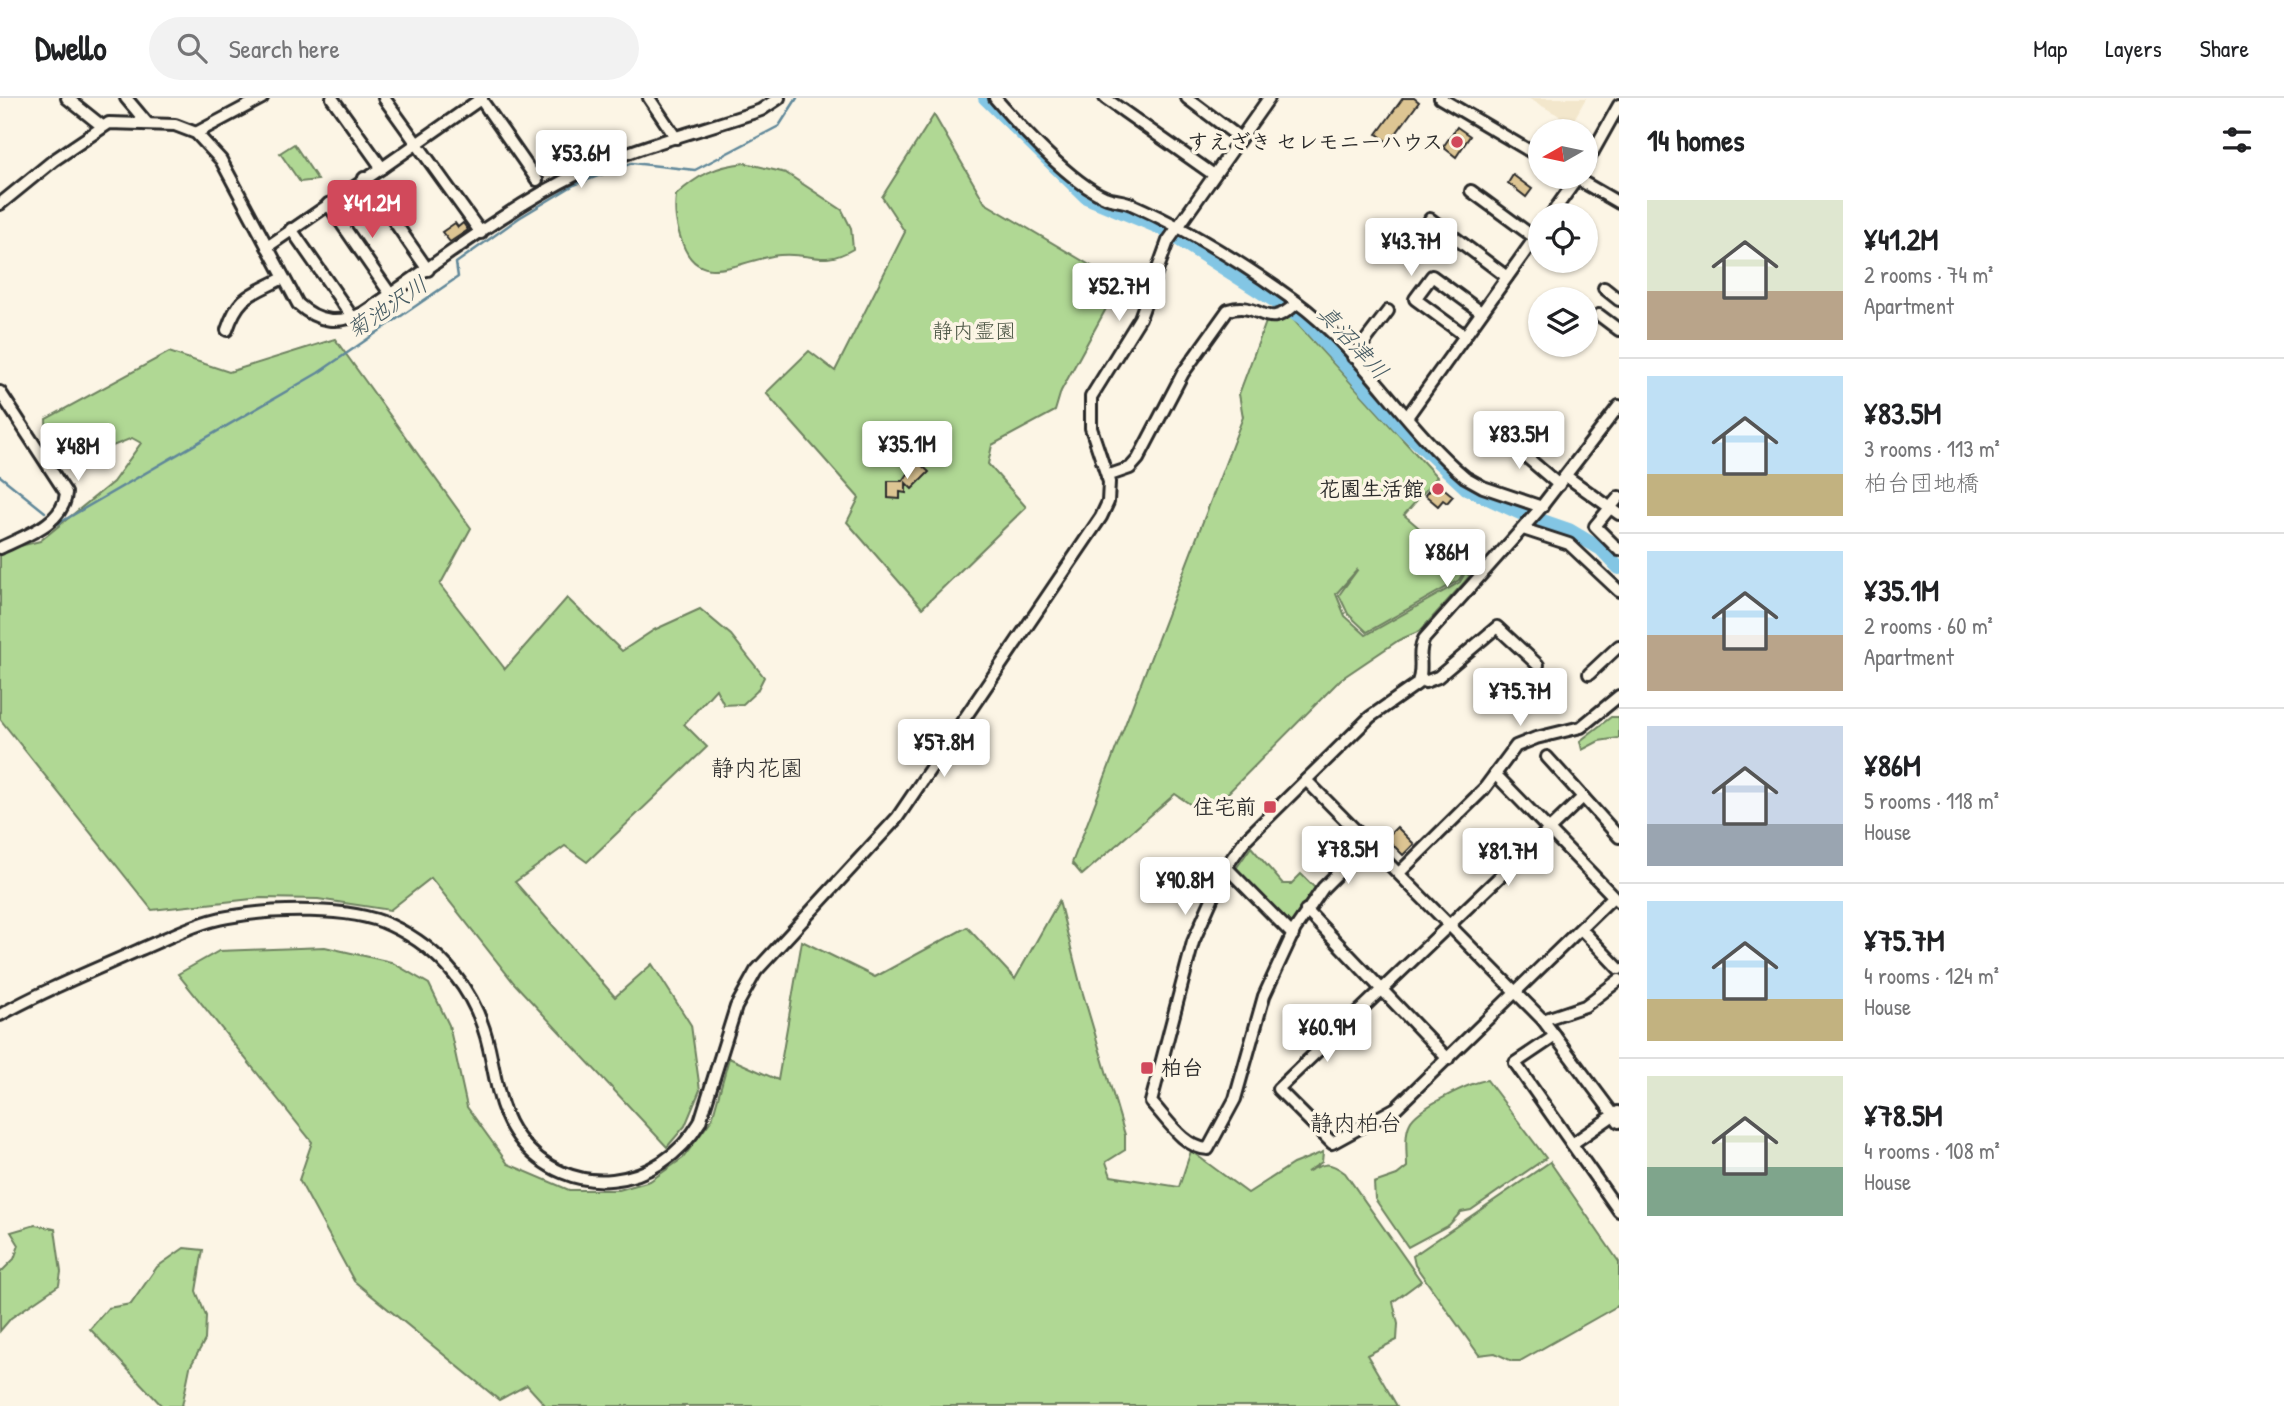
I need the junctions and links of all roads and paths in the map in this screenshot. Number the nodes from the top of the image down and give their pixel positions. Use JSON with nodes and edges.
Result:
{"nodes":[{"id":1,"x":67,"y":98,"type":"edge"},
{"id":2,"x":126,"y":98,"type":"edge"},
{"id":3,"x":262,"y":98,"type":"edge"},
{"id":4,"x":332,"y":98,"type":"edge"},
{"id":5,"x":384,"y":98,"type":"edge"},
{"id":6,"x":481,"y":98,"type":"edge"},
{"id":7,"x":649,"y":98,"type":"edge"},
{"id":8,"x":779,"y":98,"type":"edge"},
{"id":9,"x":995,"y":98,"type":"edge"},
{"id":10,"x":1105,"y":98,"type":"edge"},
{"id":11,"x":1187,"y":98,"type":"edge"},
{"id":12,"x":1440,"y":98,"type":"edge"},
{"id":13,"x":1265,"y":99,"type":"edge"},
{"id":14,"x":1619,"y":105,"type":"edge"},
{"id":15,"x":146,"y":123,"type":"junction"},
{"id":16,"x":102,"y":125,"type":"junction"},
{"id":17,"x":196,"y":133,"type":"junction"},
{"id":18,"x":676,"y":138,"type":"junction"},
{"id":19,"x":1240,"y":138,"type":"junction"},
{"id":20,"x":1598,"y":143,"type":"edge"},
{"id":21,"x":417,"y":144,"type":"junction"},
{"id":22,"x":1528,"y":150,"type":"edge"},
{"id":23,"x":382,"y":168,"type":"junction"},
{"id":24,"x":1214,"y":175,"type":"junction"},
{"id":25,"x":364,"y":177,"type":"junction"},
{"id":26,"x":537,"y":180,"type":"dead end"},
{"id":27,"x":1596,"y":189,"type":"edge"},
{"id":28,"x":1471,"y":191,"type":"dead end"},
{"id":29,"x":1619,"y":203,"type":"edge"},
{"id":30,"x":0,"y":204,"type":"edge"},
{"id":31,"x":327,"y":204,"type":"junction"},
{"id":32,"x":1430,"y":219,"type":"dead end"},
{"id":33,"x":291,"y":229,"type":"junction"},
{"id":34,"x":1176,"y":229,"type":"junction"},
{"id":35,"x":1528,"y":229,"type":"edge"},
{"id":36,"x":481,"y":233,"type":"junction"},
{"id":37,"x":267,"y":247,"type":"junction"},
{"id":38,"x":1528,"y":248,"type":"edge"},
{"id":39,"x":428,"y":270,"type":"junction"},
{"id":40,"x":1507,"y":277,"type":"junction"},
{"id":41,"x":283,"y":278,"type":"junction"},
{"id":42,"x":1604,"y":288,"type":"dead end"},
{"id":43,"x":391,"y":295,"type":"junction"},
{"id":44,"x":1619,"y":300,"type":"edge"},
{"id":45,"x":1295,"y":304,"type":"junction"},
{"id":46,"x":1388,"y":311,"type":"dead end"},
{"id":47,"x":1481,"y":312,"type":"junction"},
{"id":48,"x":1599,"y":315,"type":"dead end"},
{"id":49,"x":353,"y":318,"type":"junction"},
{"id":50,"x":227,"y":330,"type":"dead end"},
{"id":51,"x":1619,"y":330,"type":"edge"},
{"id":52,"x":1465,"y":335,"type":"junction"},
{"id":53,"x":1353,"y":356,"type":"junction"},
{"id":54,"x":0,"y":392,"type":"edge"},
{"id":55,"x":1619,"y":406,"type":"edge"},
{"id":56,"x":1407,"y":417,"type":"junction"},
{"id":57,"x":1500,"y":434,"type":"dead end"},
{"id":58,"x":1107,"y":476,"type":"junction"},
{"id":59,"x":1562,"y":480,"type":"junction"},
{"id":60,"x":1619,"y":497,"type":"edge"},
{"id":61,"x":1540,"y":509,"type":"junction"},
{"id":62,"x":1614,"y":511,"type":"edge"},
{"id":63,"x":1525,"y":526,"type":"junction"},
{"id":64,"x":0,"y":548,"type":"edge"},
{"id":65,"x":1619,"y":550,"type":"edge"},
{"id":66,"x":1619,"y":591,"type":"edge"},
{"id":67,"x":1619,"y":646,"type":"edge"},
{"id":68,"x":1538,"y":665,"type":"dead end"},
{"id":69,"x":1590,"y":674,"type":"dead end"},
{"id":70,"x":1421,"y":677,"type":"junction"},
{"id":71,"x":1619,"y":696,"type":"edge"},
{"id":72,"x":1547,"y":757,"type":"dead end"},
{"id":73,"x":1495,"y":774,"type":"junction"},
{"id":74,"x":1306,"y":779,"type":"junction"},
{"id":75,"x":1583,"y":797,"type":"junction"},
{"id":76,"x":1547,"y":829,"type":"junction"},
{"id":77,"x":1619,"y":837,"type":"edge"},
{"id":78,"x":1368,"y":843,"type":"junction"},
{"id":79,"x":1226,"y":867,"type":"junction"},
{"id":80,"x":1399,"y":873,"type":"junction"},
{"id":81,"x":1616,"y":900,"type":"edge"},
{"id":82,"x":1306,"y":910,"type":"junction"},
{"id":83,"x":1448,"y":923,"type":"junction"},
{"id":84,"x":1581,"y":929,"type":"junction"},
{"id":85,"x":1293,"y":935,"type":"junction"},
{"id":86,"x":1619,"y":969,"type":"edge"},
{"id":87,"x":1619,"y":980,"type":"edge"},
{"id":88,"x":1382,"y":989,"type":"junction"},
{"id":89,"x":1517,"y":993,"type":"junction"},
{"id":90,"x":0,"y":1015,"type":"edge"},
{"id":91,"x":1543,"y":1020,"type":"junction"},
{"id":92,"x":1555,"y":1035,"type":"junction"},
{"id":93,"x":1448,"y":1059,"type":"junction"},
{"id":94,"x":1617,"y":1116,"type":"edge"},
{"id":95,"x":1572,"y":1144,"type":"junction"},
{"id":96,"x":1619,"y":1211,"type":"edge"}],
"edges":[{"from":1,"to":16,"type":"street"},
{"from":2,"to":15,"type":"street"},
{"from":3,"to":17,"type":"street"},
{"from":4,"to":23,"type":"street"},
{"from":5,"to":21,"type":"street"},
{"from":6,"to":21,"type":"street"},
{"from":6,"to":26,"type":"street"},
{"from":7,"to":18,"type":"street"},
{"from":8,"to":18,"type":"street"},
{"from":9,"to":34,"type":"street"},
{"from":10,"to":24,"type":"street"},
{"from":11,"to":19,"type":"street"},
{"from":12,"to":22,"type":"street"},
{"from":13,"to":19,"type":"street"},
{"from":14,"to":20,"type":"street"},
{"from":15,"to":16,"type":"street"},
{"from":15,"to":17,"type":"street"},
{"from":16,"to":30,"type":"street"},
{"from":17,"to":37,"type":"street"},
{"from":18,"to":36,"type":"street"},
{"from":19,"to":24,"type":"street"},
{"from":21,"to":23,"type":"street"},
{"from":21,"to":36,"type":"street"},
{"from":23,"to":25,"type":"street"},
{"from":24,"to":34,"type":"street"},
{"from":25,"to":31,"type":"street"},
{"from":25,"to":39,"type":"street"},
{"from":27,"to":29,"type":"street"},
{"from":28,"to":35,"type":"street"},
{"from":31,"to":33,"type":"street"},
{"from":31,"to":43,"type":"street"},
{"from":32,"to":40,"type":"street"},
{"from":33,"to":37,"type":"street"},
{"from":33,"to":49,"type":"street"},
{"from":34,"to":45,"type":"street"},
{"from":34,"to":58,"type":"street"},
{"from":36,"to":39,"type":"street"},
{"from":37,"to":41,"type":"street"},
{"from":38,"to":40,"type":"street"},
{"from":39,"to":43,"type":"street"},
{"from":40,"to":47,"type":"street"},
{"from":41,"to":49,"type":"street"},
{"from":41,"to":50,"type":"street"},
{"from":42,"to":44,"type":"street"},
{"from":43,"to":49,"type":"street"},
{"from":45,"to":53,"type":"street"},
{"from":45,"to":58,"type":"street"},
{"from":46,"to":53,"type":"street"},
{"from":47,"to":52,"type":"street"},
{"from":47,"to":52,"type":"street"},
{"from":48,"to":51,"type":"street"},
{"from":52,"to":56,"type":"street"},
{"from":53,"to":56,"type":"street"},
{"from":54,"to":64,"type":"street"},
{"from":55,"to":59,"type":"street"},
{"from":56,"to":61,"type":"street"},
{"from":57,"to":59,"type":"street"},
{"from":58,"to":90,"type":"street"},
{"from":59,"to":61,"type":"street"},
{"from":59,"to":62,"type":"street"},
{"from":60,"to":62,"type":"street"},
{"from":61,"to":63,"type":"street"},
{"from":62,"to":65,"type":"street"},
{"from":63,"to":66,"type":"street"},
{"from":63,"to":70,"type":"street"},
{"from":67,"to":69,"type":"street"},
{"from":68,"to":70,"type":"street"},
{"from":70,"to":74,"type":"street"},
{"from":71,"to":73,"type":"street"},
{"from":72,"to":75,"type":"street"},
{"from":73,"to":76,"type":"street"},
{"from":73,"to":80,"type":"street"},
{"from":74,"to":78,"type":"street"},
{"from":74,"to":79,"type":"street"},
{"from":75,"to":76,"type":"street"},
{"from":75,"to":77,"type":"street"},
{"from":76,"to":81,"type":"street"},
{"from":76,"to":83,"type":"street"},
{"from":78,"to":80,"type":"street"},
{"from":78,"to":82,"type":"street"},
{"from":79,"to":85,"type":"street"},
{"from":79,"to":85,"type":"street"},
{"from":80,"to":83,"type":"street"},
{"from":81,"to":84,"type":"street"},
{"from":82,"to":85,"type":"street"},
{"from":82,"to":88,"type":"street"},
{"from":83,"to":88,"type":"street"},
{"from":83,"to":89,"type":"street"},
{"from":84,"to":86,"type":"street"},
{"from":84,"to":89,"type":"street"},
{"from":87,"to":91,"type":"street"},
{"from":88,"to":93,"type":"street"},
{"from":88,"to":93,"type":"street"},
{"from":89,"to":91,"type":"street"},
{"from":89,"to":93,"type":"street"},
{"from":91,"to":92,"type":"street"},
{"from":92,"to":94,"type":"street"},
{"from":92,"to":95,"type":"street"},
{"from":94,"to":95,"type":"street"},
{"from":95,"to":96,"type":"street"}]}
